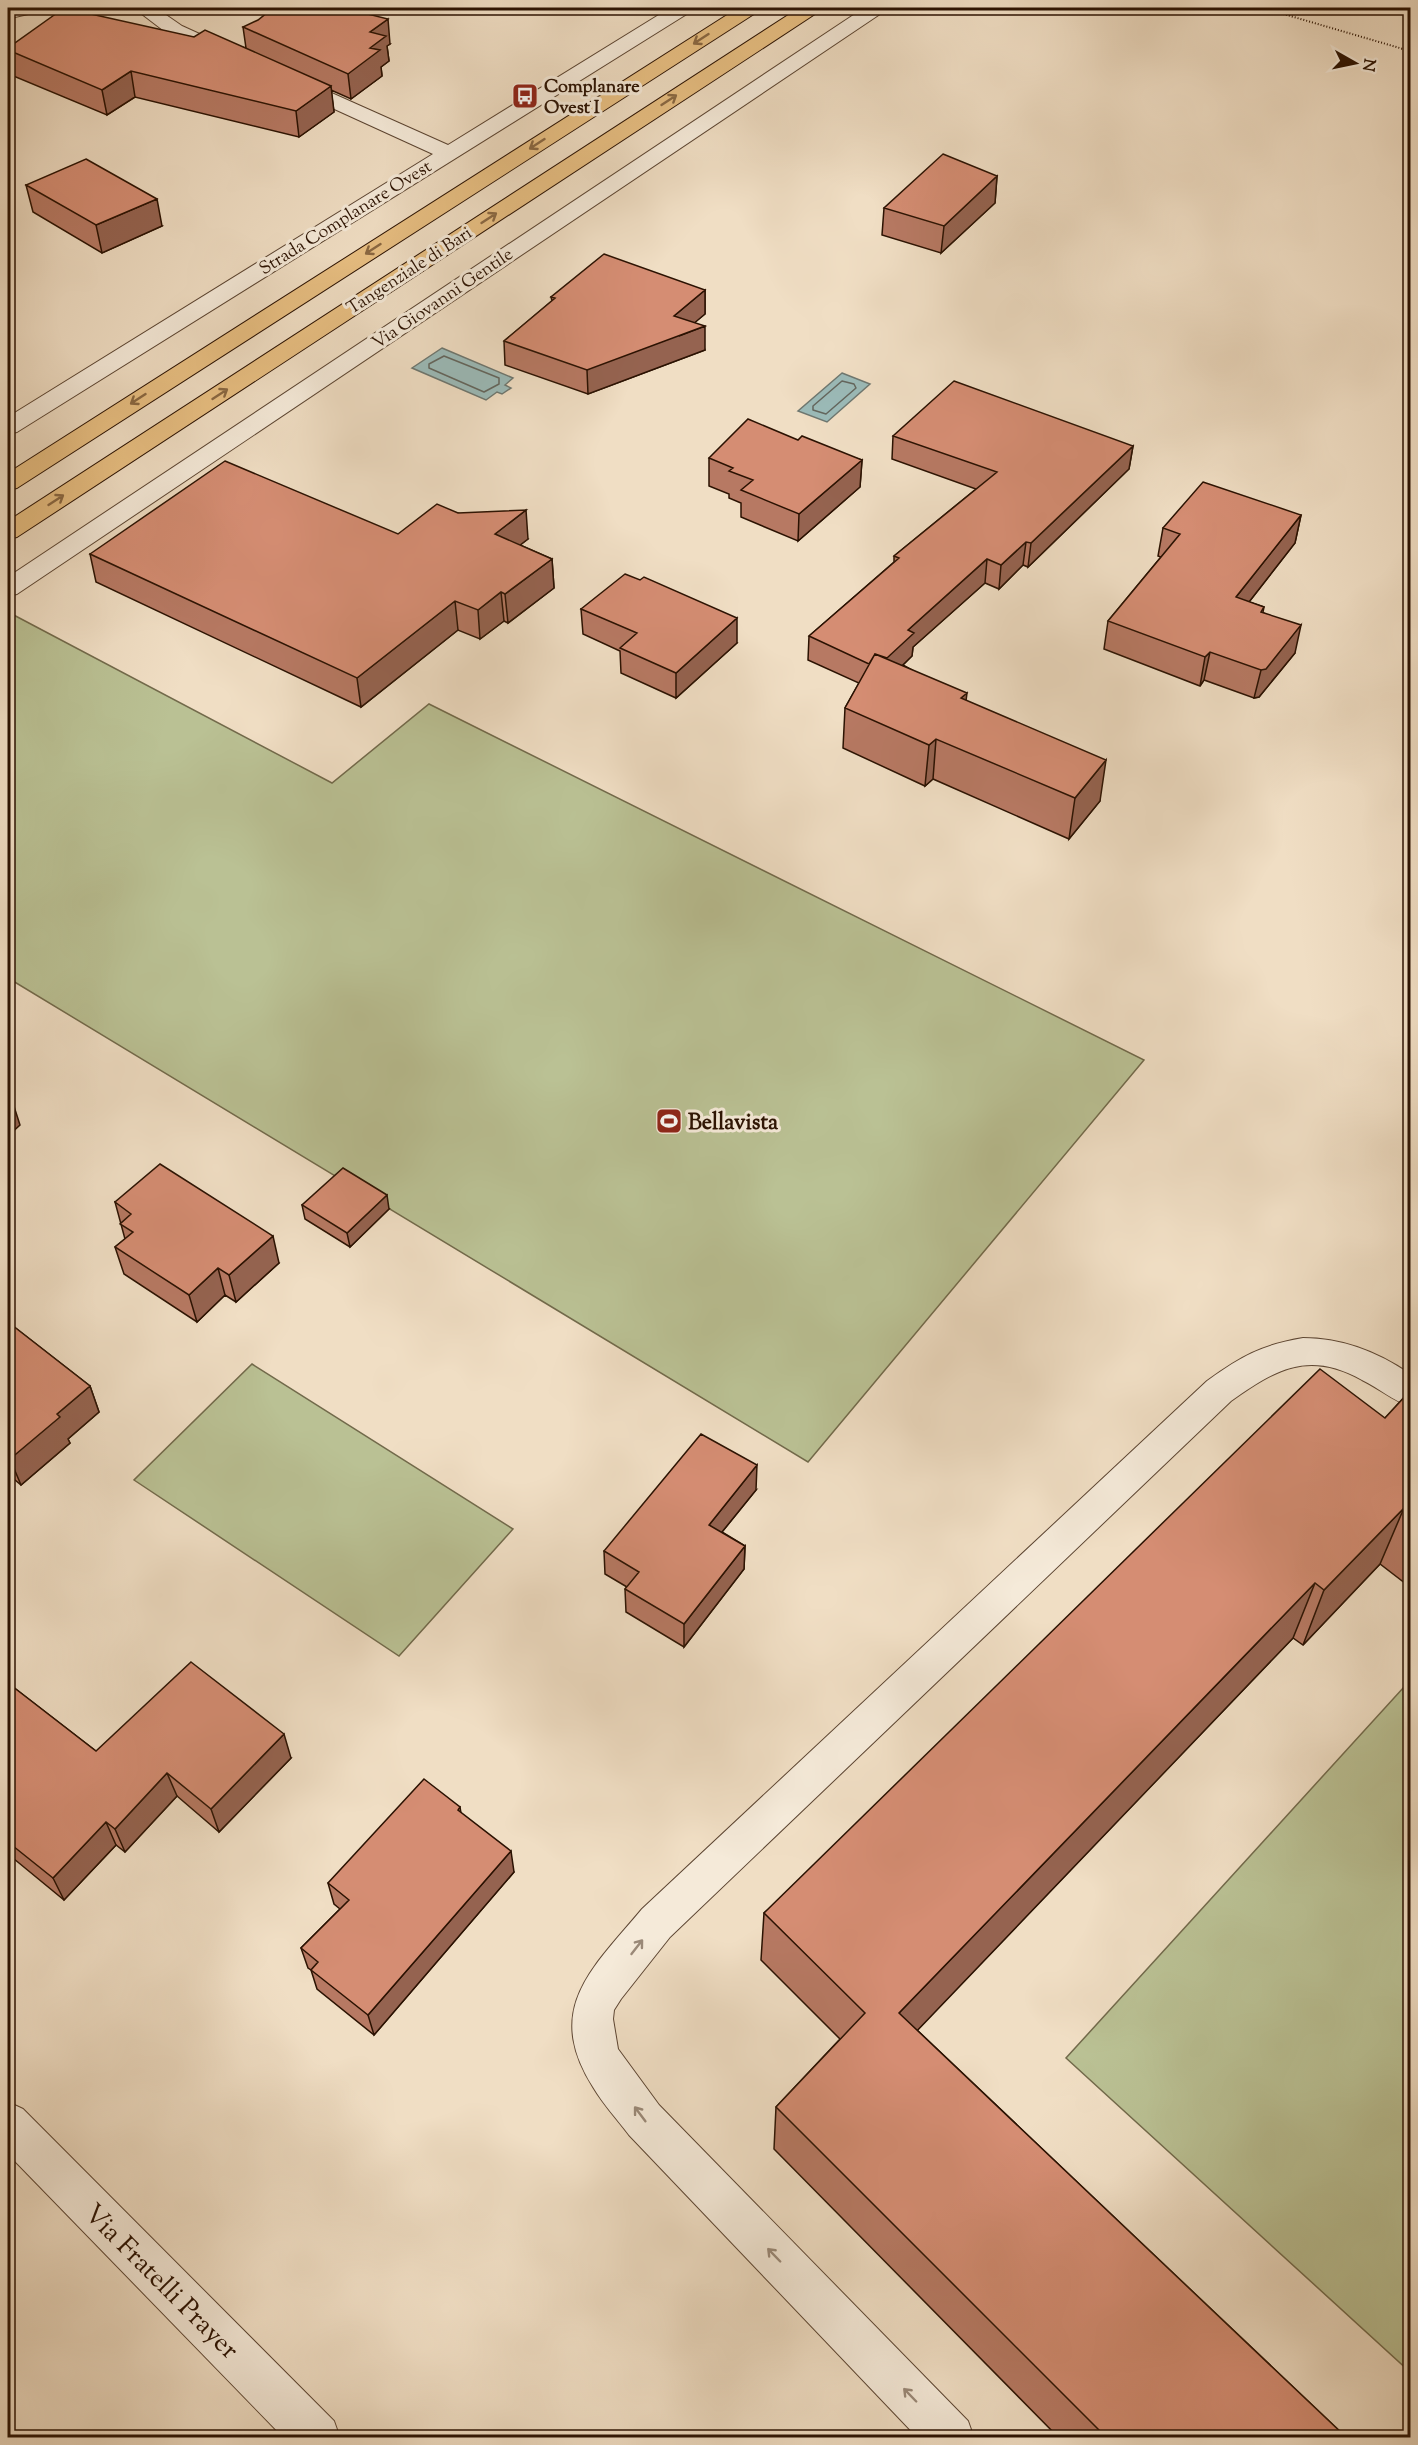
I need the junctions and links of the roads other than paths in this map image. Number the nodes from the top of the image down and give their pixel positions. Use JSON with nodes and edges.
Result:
{"nodes":[{"id":1,"x":10,"y":8,"type":"edge"},
{"id":2,"x":30,"y":8,"type":"edge"},
{"id":3,"x":144,"y":8,"type":"edge"},
{"id":4,"x":683,"y":8,"type":"edge"},
{"id":5,"x":750,"y":8,"type":"edge"},
{"id":6,"x":812,"y":8,"type":"edge"},
{"id":7,"x":876,"y":8,"type":"edge"},
{"id":8,"x":246,"y":62,"type":"edge"},
{"id":9,"x":278,"y":76,"type":"edge"},
{"id":10,"x":448,"y":153,"type":"junction"},
{"id":11,"x":8,"y":427,"type":"edge"},
{"id":12,"x":8,"y":483,"type":"edge"},
{"id":13,"x":8,"y":532,"type":"edge"},
{"id":14,"x":8,"y":588,"type":"edge"},
{"id":15,"x":1410,"y":1392,"type":"edge"},
{"id":16,"x":8,"y":2124,"type":"edge"},
{"id":17,"x":317,"y":2438,"type":"edge"},
{"id":18,"x":951,"y":2438,"type":"edge"}],
"edges":[{"from":1,"to":2,"type":"street"},
{"from":3,"to":8,"type":"street"},
{"from":4,"to":10,"type":"street","name":"Strada Complanare Ovest"},
{"from":5,"to":12,"type":"highway","name":"Tangenziale di Bari","one_way":true},
{"from":13,"to":6,"type":"highway","name":"Tangenziale di Bari","one_way":true},
{"from":7,"to":14,"type":"street","name":"Via Giovanni Gentile"},
{"from":9,"to":10,"type":"street"},
{"from":10,"to":11,"type":"street","name":"Strada Complanare Ovest"},
{"from":18,"to":15,"type":"street","one_way":true},
{"from":16,"to":17,"type":"street","name":"Via Fratelli Prayer"}]}
